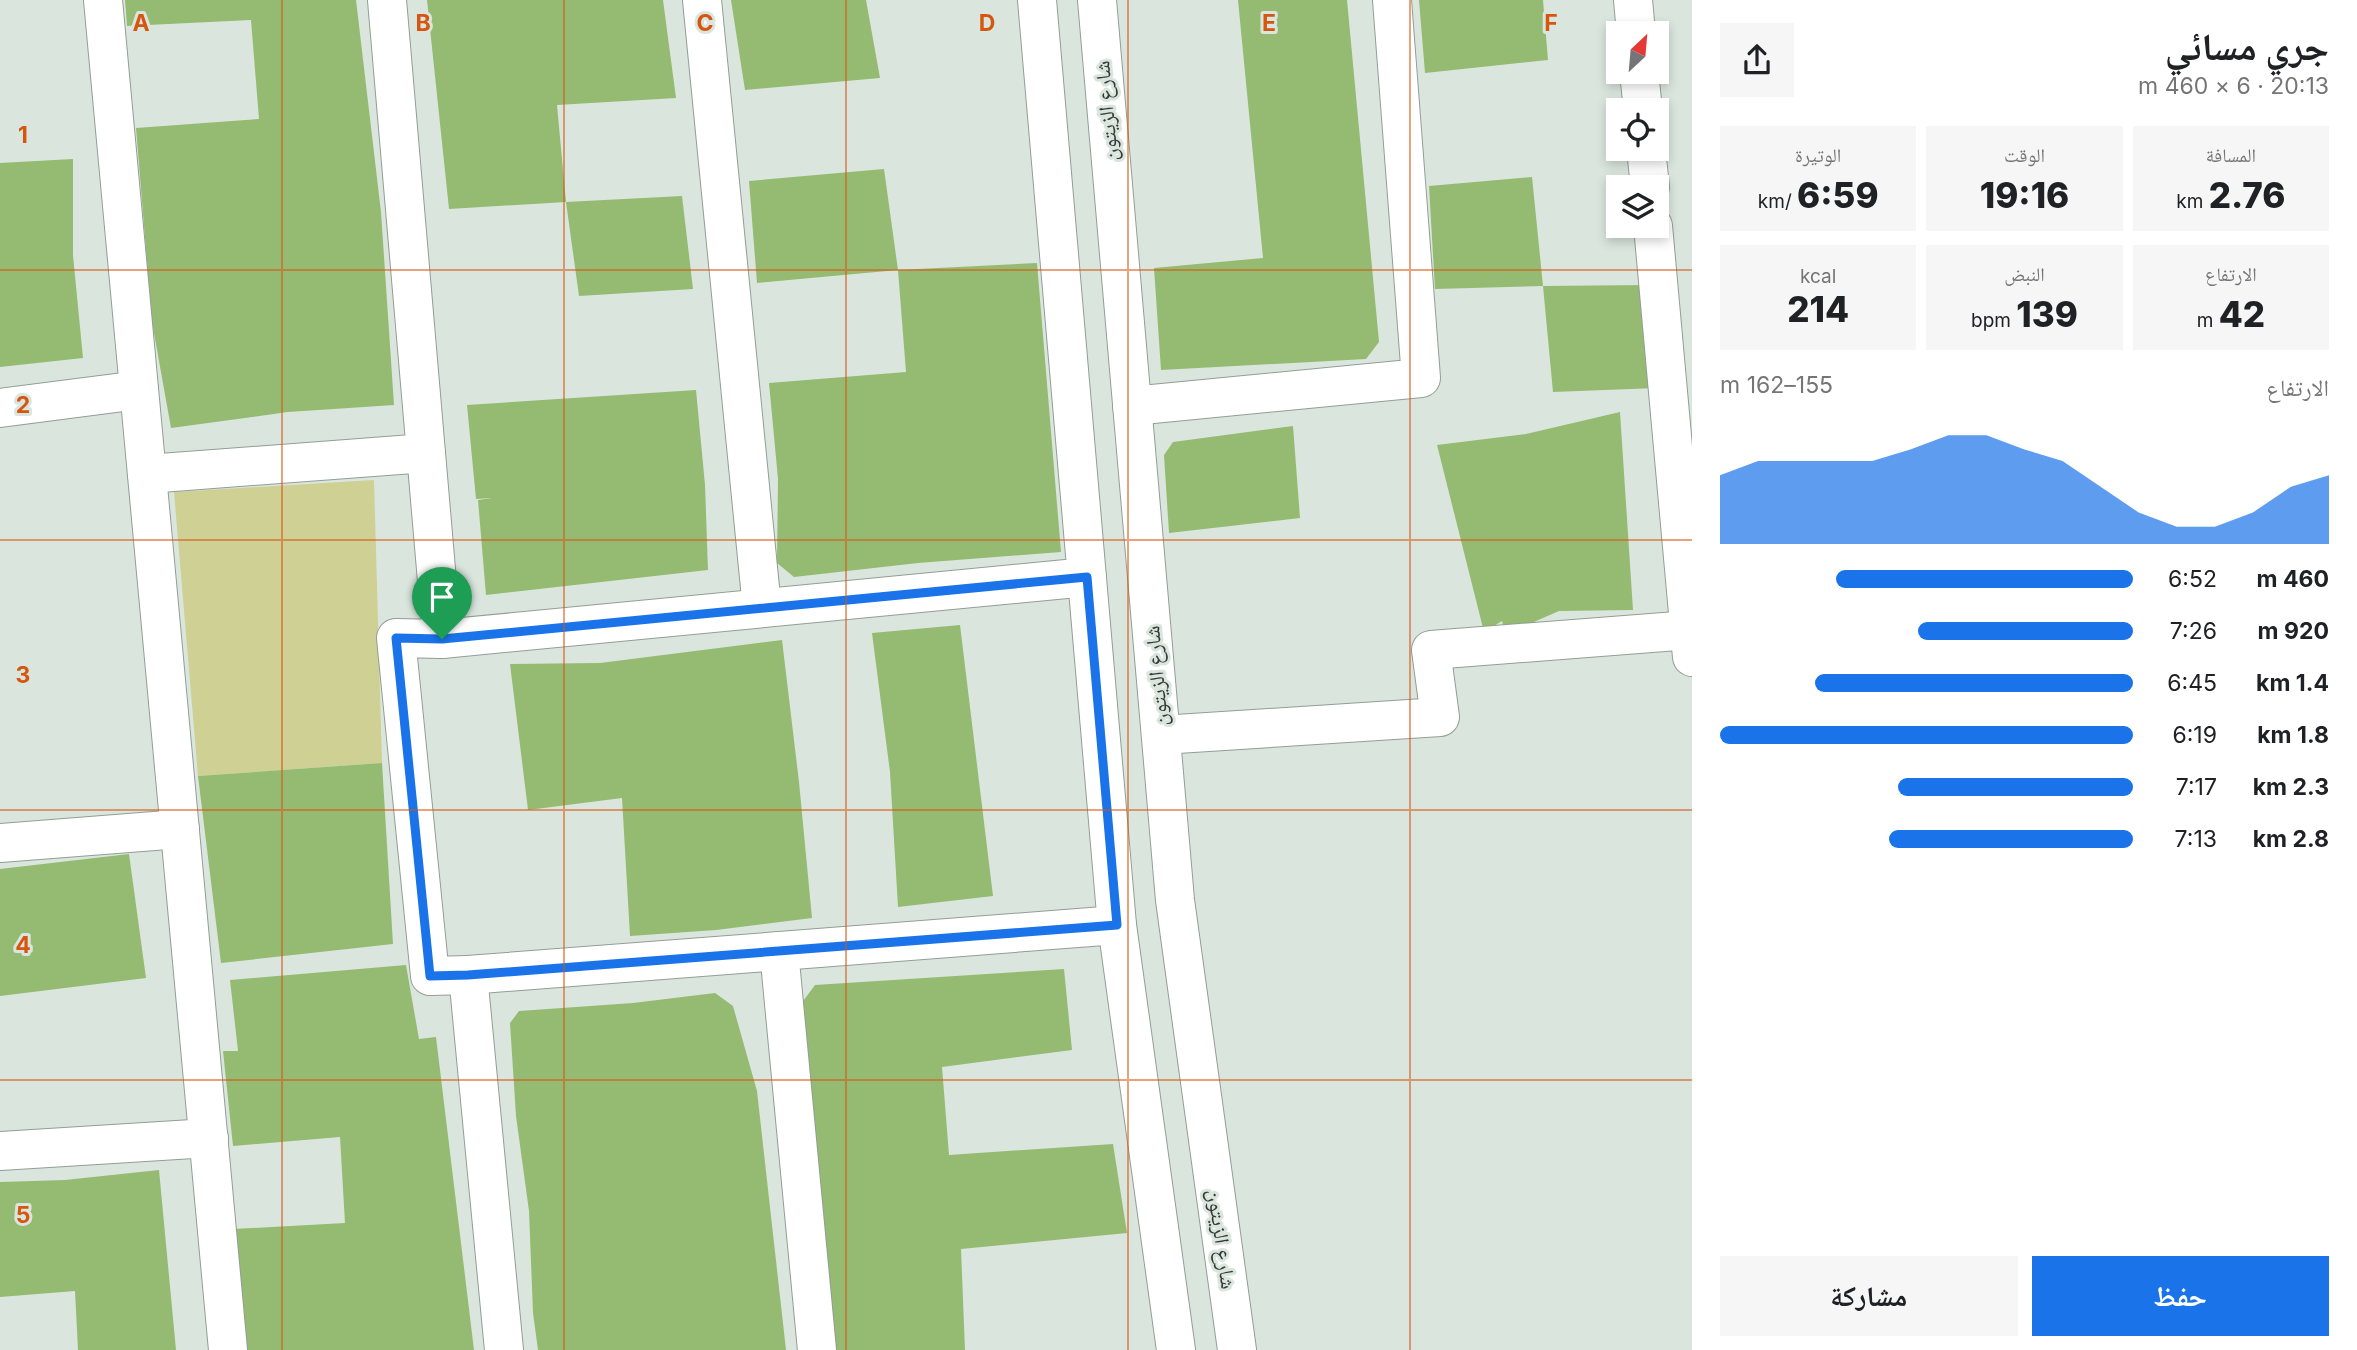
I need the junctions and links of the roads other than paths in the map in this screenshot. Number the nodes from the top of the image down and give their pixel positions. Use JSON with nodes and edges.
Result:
{"nodes":[{"id":1,"x":103,"y":0,"type":"edge"},
{"id":2,"x":387,"y":0,"type":"edge"},
{"id":3,"x":702,"y":0,"type":"edge"},
{"id":4,"x":1037,"y":0,"type":"edge"},
{"id":5,"x":1097,"y":0,"type":"edge"},
{"id":6,"x":1392,"y":0,"type":"edge"},
{"id":7,"x":1633,"y":0,"type":"edge"},
{"id":8,"x":1635,"y":21,"type":"edge"},
{"id":9,"x":1654,"y":238,"type":"edge"},
{"id":10,"x":139,"y":390,"type":"junction"},
{"id":11,"x":1132,"y":406,"type":"junction"},
{"id":12,"x":0,"y":408,"type":"edge"},
{"id":13,"x":426,"y":453,"type":"junction"},
{"id":14,"x":147,"y":474,"type":"junction"},
{"id":15,"x":1087,"y":577,"type":"junction"},
{"id":16,"x":762,"y":608,"type":"junction"},
{"id":17,"x":442,"y":639,"type":"junction"},
{"id":18,"x":1691,"y":643,"type":"edge"},
{"id":19,"x":1161,"y":735,"type":"junction"},
{"id":20,"x":180,"y":829,"type":"junction"},
{"id":21,"x":0,"y":843,"type":"edge"},
{"id":22,"x":1117,"y":925,"type":"junction"},
{"id":23,"x":779,"y":951,"type":"junction"},
{"id":24,"x":468,"y":975,"type":"junction"},
{"id":25,"x":209,"y":1138,"type":"junction"},
{"id":26,"x":0,"y":1151,"type":"edge"},
{"id":27,"x":228,"y":1350,"type":"edge"},
{"id":28,"x":504,"y":1350,"type":"edge"},
{"id":29,"x":817,"y":1350,"type":"edge"},
{"id":30,"x":1175,"y":1350,"type":"edge"},
{"id":31,"x":1237,"y":1350,"type":"edge"}],
"edges":[{"from":1,"to":10,"type":"street"},
{"from":2,"to":13,"type":"street"},
{"from":3,"to":16,"type":"street"},
{"from":4,"to":15,"type":"street"},
{"from":5,"to":11,"type":"street","name":"شارع الزيتون"},
{"from":6,"to":11,"type":"street"},
{"from":7,"to":8,"type":"street"},
{"from":9,"to":18,"type":"street"},
{"from":10,"to":12,"type":"street"},
{"from":10,"to":14,"type":"street"},
{"from":11,"to":19,"type":"street","name":"شارع الزيتون"},
{"from":13,"to":14,"type":"street"},
{"from":13,"to":17,"type":"street"},
{"from":14,"to":20,"type":"street"},
{"from":15,"to":16,"type":"street"},
{"from":15,"to":22,"type":"street"},
{"from":16,"to":17,"type":"street"},
{"from":17,"to":24,"type":"street"},
{"from":18,"to":19,"type":"street"},
{"from":19,"to":31,"type":"street","name":"شارع الزيتون"},
{"from":20,"to":21,"type":"street"},
{"from":20,"to":25,"type":"street"},
{"from":22,"to":23,"type":"street"},
{"from":22,"to":30,"type":"street"},
{"from":23,"to":24,"type":"street"},
{"from":23,"to":29,"type":"street"},
{"from":24,"to":28,"type":"street"},
{"from":25,"to":26,"type":"street"},
{"from":25,"to":27,"type":"street"}]}
